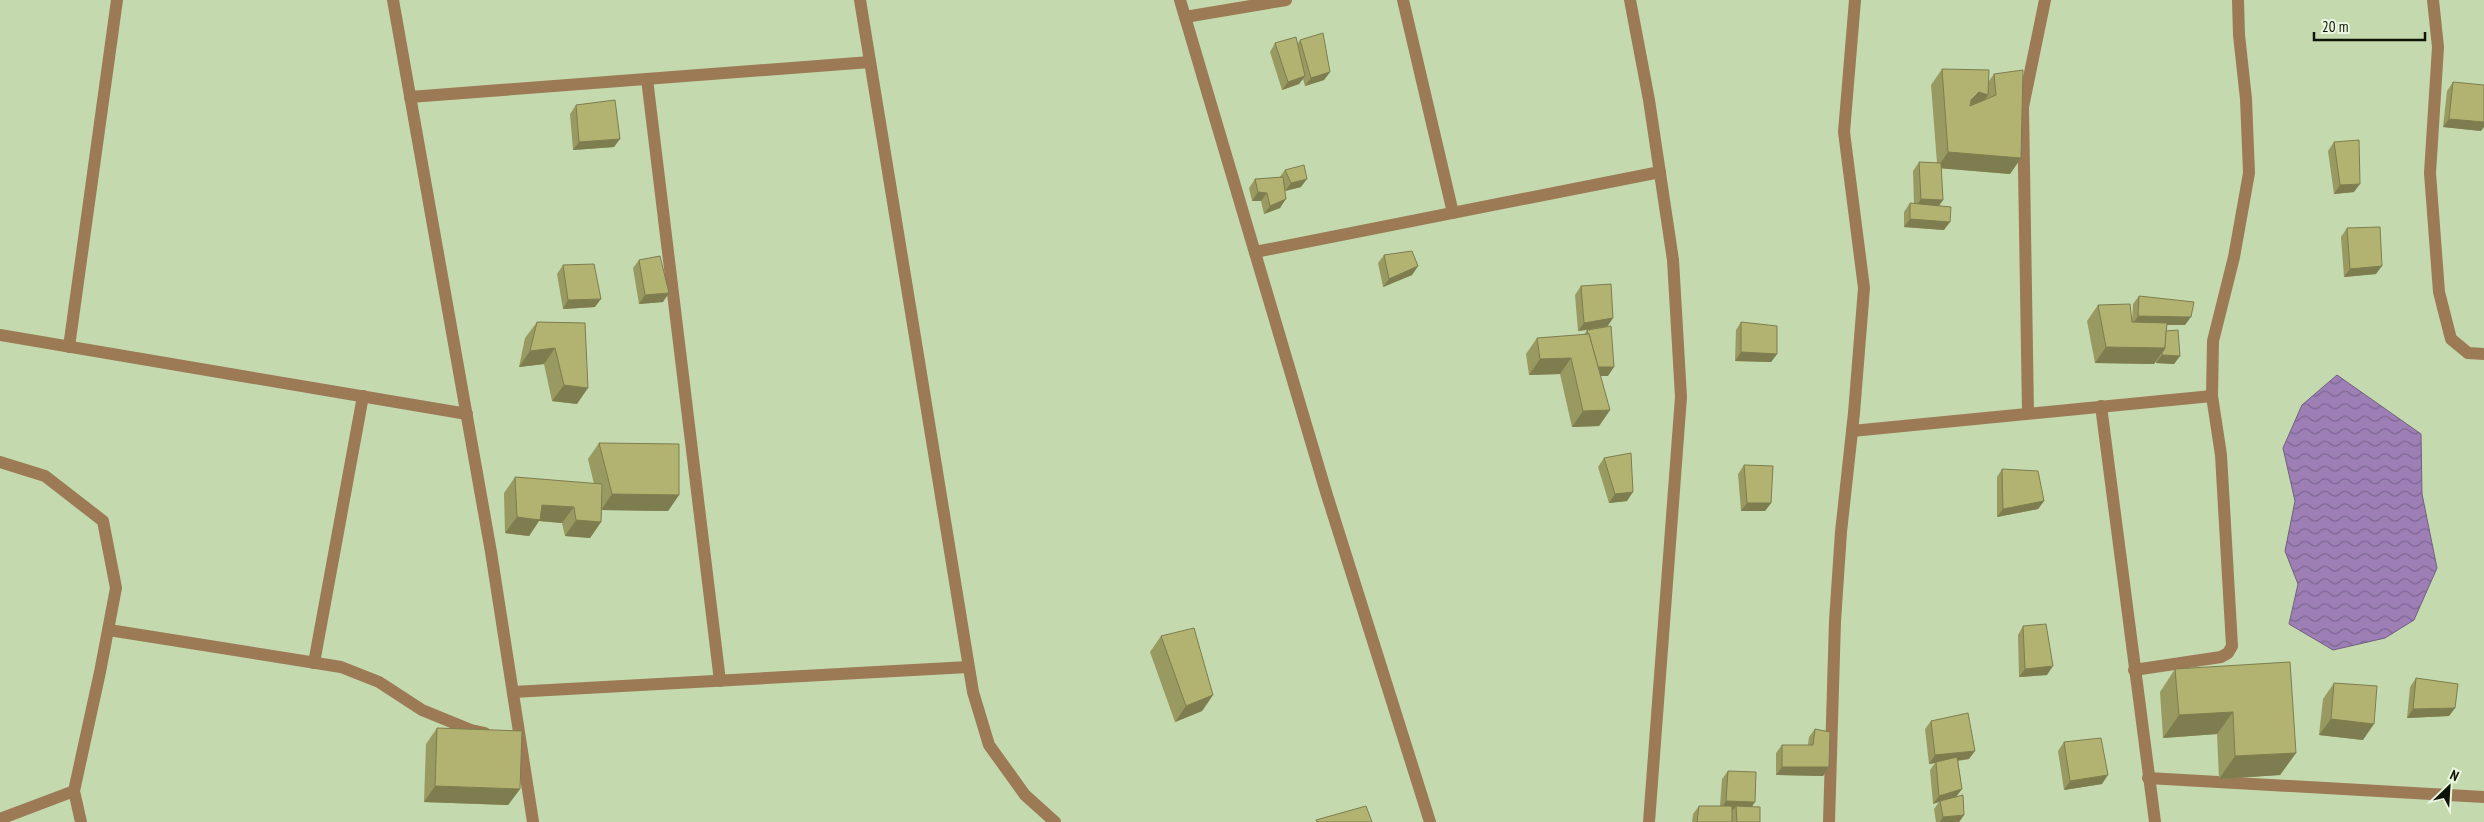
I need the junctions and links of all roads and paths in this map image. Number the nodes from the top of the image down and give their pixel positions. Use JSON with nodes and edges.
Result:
{"nodes":[{"id":1,"x":117,"y":0,"type":"edge"},
{"id":2,"x":393,"y":0,"type":"edge"},
{"id":3,"x":860,"y":0,"type":"edge"},
{"id":4,"x":1180,"y":0,"type":"edge"},
{"id":5,"x":1286,"y":0,"type":"edge"},
{"id":6,"x":1403,"y":0,"type":"edge"},
{"id":7,"x":1630,"y":0,"type":"edge"},
{"id":8,"x":1855,"y":0,"type":"edge"},
{"id":9,"x":2045,"y":0,"type":"edge"},
{"id":10,"x":2238,"y":0,"type":"edge"},
{"id":11,"x":2432,"y":0,"type":"edge"},
{"id":12,"x":1185,"y":17,"type":"junction"},
{"id":13,"x":870,"y":62,"type":"junction"},
{"id":14,"x":647,"y":79,"type":"junction"},
{"id":15,"x":410,"y":97,"type":"junction"},
{"id":16,"x":1660,"y":172,"type":"junction"},
{"id":17,"x":1453,"y":213,"type":"junction"},
{"id":18,"x":1255,"y":252,"type":"junction"},
{"id":19,"x":0,"y":335,"type":"edge"},
{"id":20,"x":69,"y":347,"type":"junction"},
{"id":21,"x":2484,"y":354,"type":"edge"},
{"id":22,"x":363,"y":396,"type":"junction"},
{"id":23,"x":2212,"y":396,"type":"junction"},
{"id":24,"x":2102,"y":406,"type":"junction"},
{"id":25,"x":2028,"y":412,"type":"junction"},
{"id":26,"x":467,"y":414,"type":"junction"},
{"id":27,"x":1852,"y":431,"type":"junction"},
{"id":28,"x":0,"y":462,"type":"edge"},
{"id":29,"x":109,"y":630,"type":"junction"},
{"id":30,"x":314,"y":663,"type":"junction"},
{"id":31,"x":968,"y":667,"type":"junction"},
{"id":32,"x":2134,"y":670,"type":"junction"},
{"id":33,"x":720,"y":681,"type":"junction"},
{"id":34,"x":513,"y":692,"type":"junction"},
{"id":35,"x":520,"y":739,"type":"junction"},
{"id":36,"x":2148,"y":778,"type":"junction"},
{"id":37,"x":74,"y":792,"type":"junction"},
{"id":38,"x":2484,"y":797,"type":"edge"},
{"id":39,"x":0,"y":819,"type":"edge"},
{"id":40,"x":81,"y":822,"type":"edge"},
{"id":41,"x":533,"y":822,"type":"edge"},
{"id":42,"x":1055,"y":822,"type":"edge"},
{"id":43,"x":1430,"y":822,"type":"edge"},
{"id":44,"x":1649,"y":822,"type":"edge"},
{"id":45,"x":1829,"y":822,"type":"edge"},
{"id":46,"x":2155,"y":822,"type":"edge"}],
"edges":[{"from":1,"to":20,"type":"street"},
{"from":2,"to":15,"type":"street"},
{"from":3,"to":13,"type":"street"},
{"from":4,"to":12,"type":"street"},
{"from":5,"to":12,"type":"street"},
{"from":6,"to":17,"type":"street"},
{"from":7,"to":16,"type":"street"},
{"from":8,"to":27,"type":"street"},
{"from":9,"to":25,"type":"street"},
{"from":10,"to":23,"type":"street"},
{"from":11,"to":21,"type":"street"},
{"from":12,"to":18,"type":"street"},
{"from":13,"to":14,"type":"street"},
{"from":13,"to":31,"type":"street"},
{"from":14,"to":15,"type":"street"},
{"from":14,"to":33,"type":"street"},
{"from":15,"to":26,"type":"street"},
{"from":16,"to":17,"type":"street"},
{"from":16,"to":44,"type":"street"},
{"from":17,"to":18,"type":"street"},
{"from":18,"to":43,"type":"street"},
{"from":19,"to":20,"type":"street"},
{"from":20,"to":22,"type":"street"},
{"from":22,"to":26,"type":"street"},
{"from":22,"to":30,"type":"street"},
{"from":23,"to":24,"type":"street"},
{"from":23,"to":32,"type":"street"},
{"from":24,"to":25,"type":"street"},
{"from":24,"to":32,"type":"street"},
{"from":25,"to":27,"type":"street"},
{"from":26,"to":34,"type":"street"},
{"from":27,"to":45,"type":"street"},
{"from":28,"to":29,"type":"street"},
{"from":29,"to":30,"type":"street"},
{"from":29,"to":37,"type":"street"},
{"from":30,"to":35,"type":"street"},
{"from":31,"to":33,"type":"street"},
{"from":31,"to":42,"type":"street"},
{"from":32,"to":36,"type":"street"},
{"from":33,"to":34,"type":"street"},
{"from":34,"to":35,"type":"street"},
{"from":35,"to":41,"type":"street"},
{"from":36,"to":38,"type":"street"},
{"from":36,"to":46,"type":"street"},
{"from":37,"to":39,"type":"street"},
{"from":37,"to":40,"type":"street"}]}
